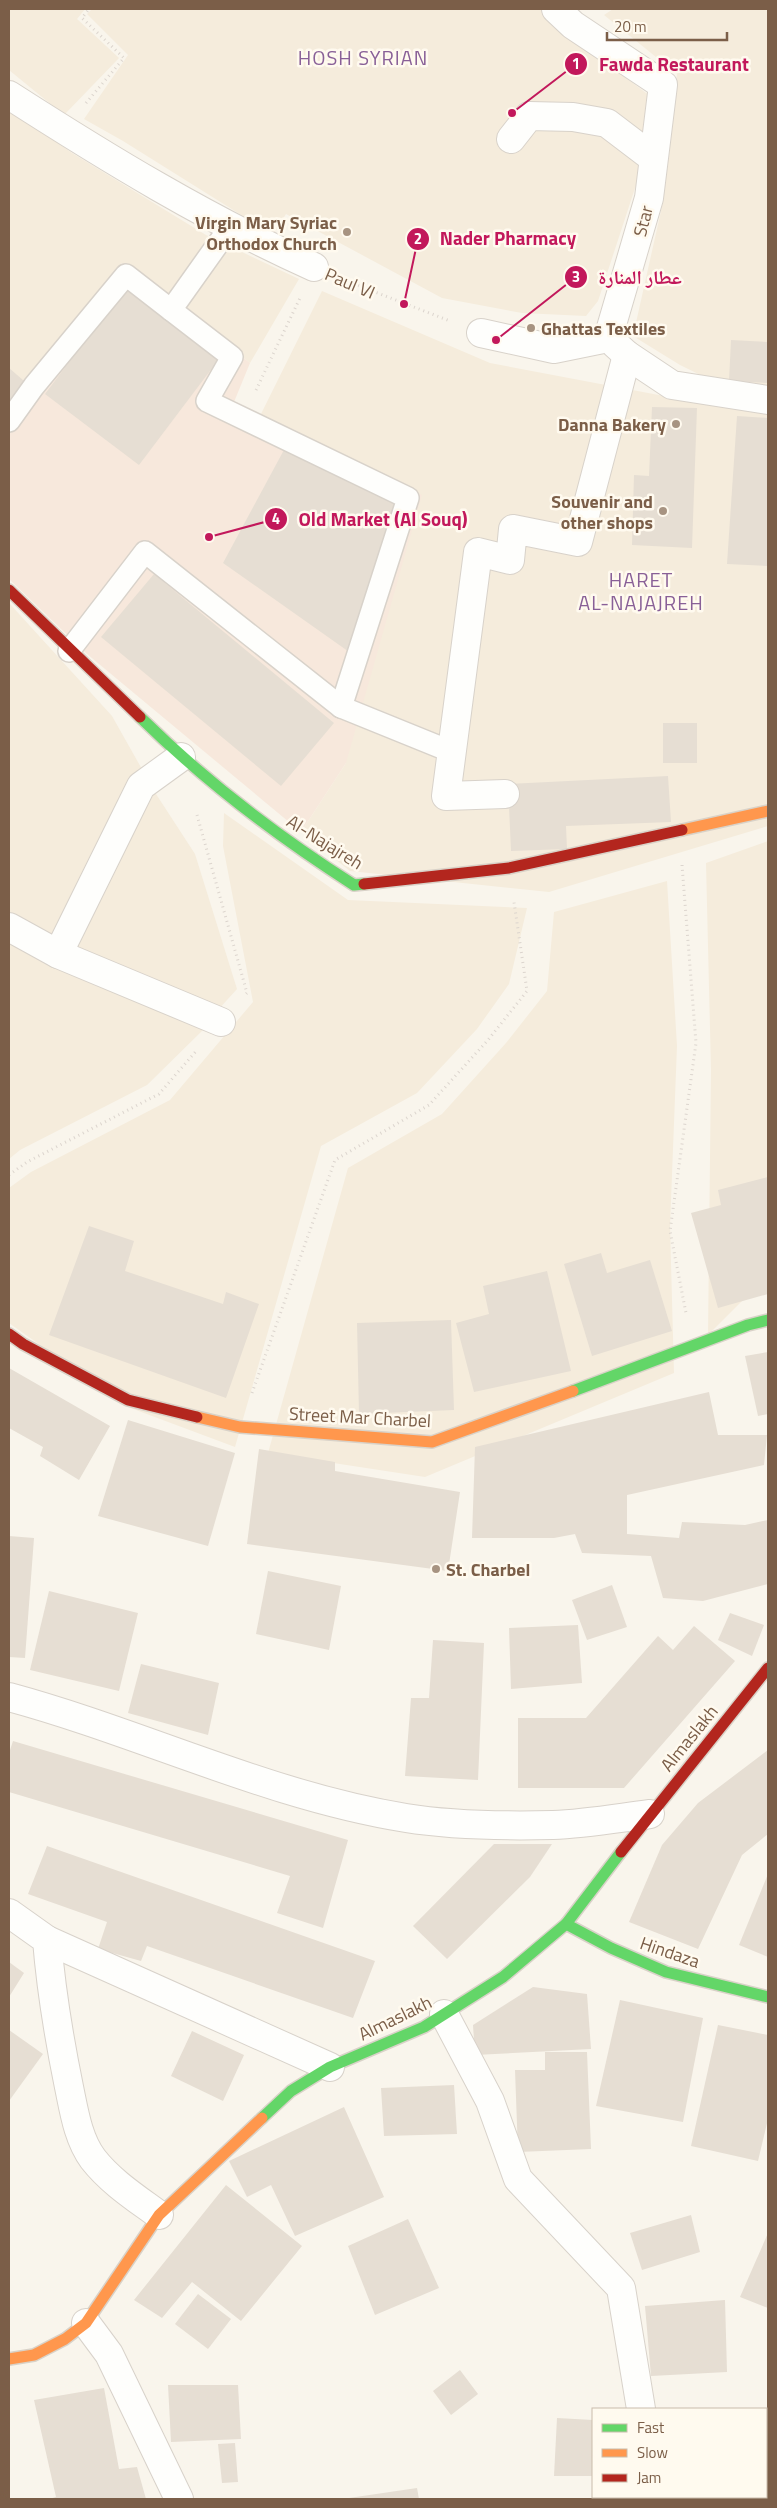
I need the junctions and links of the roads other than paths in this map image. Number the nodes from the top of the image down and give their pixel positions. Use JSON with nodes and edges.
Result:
{"nodes":[{"id":1,"x":556,"y":9,"type":"edge"},
{"id":2,"x":9,"y":95,"type":"edge"},
{"id":3,"x":511,"y":139,"type":"dead end"},
{"id":4,"x":653,"y":158,"type":"junction"},
{"id":5,"x":230,"y":227,"type":"junction"},
{"id":6,"x":314,"y":267,"type":"road end"},
{"id":7,"x":171,"y":310,"type":"junction"},
{"id":8,"x":481,"y":333,"type":"road end"},
{"id":9,"x":618,"y":346,"type":"junction"},
{"id":10,"x":768,"y":400,"type":"edge"},
{"id":11,"x":9,"y":421,"type":"edge"},
{"id":12,"x":12,"y":601,"type":"edge"},
{"id":13,"x":69,"y":650,"type":"junction"},
{"id":14,"x":341,"y":707,"type":"junction"},
{"id":15,"x":452,"y":752,"type":"junction"},
{"id":16,"x":182,"y":757,"type":"junction"},
{"id":17,"x":505,"y":794,"type":"dead end"},
{"id":18,"x":768,"y":811,"type":"edge"},
{"id":19,"x":9,"y":927,"type":"edge"},
{"id":20,"x":58,"y":954,"type":"junction"},
{"id":21,"x":221,"y":1022,"type":"dead end"},
{"id":22,"x":768,"y":1320,"type":"edge"},
{"id":23,"x":9,"y":1334,"type":"edge"},
{"id":24,"x":768,"y":1668,"type":"edge"},
{"id":25,"x":9,"y":1697,"type":"edge"},
{"id":26,"x":650,"y":1814,"type":"junction"},
{"id":27,"x":9,"y":1914,"type":"edge"},
{"id":28,"x":566,"y":1924,"type":"junction"},
{"id":29,"x":46,"y":1940,"type":"junction"},
{"id":30,"x":768,"y":1997,"type":"edge"},
{"id":31,"x":444,"y":2014,"type":"junction"},
{"id":32,"x":330,"y":2067,"type":"junction"},
{"id":33,"x":159,"y":2215,"type":"junction"},
{"id":34,"x":86,"y":2323,"type":"junction"},
{"id":35,"x":9,"y":2359,"type":"edge"},
{"id":36,"x":641,"y":2408,"type":"edge"},
{"id":37,"x":179,"y":2499,"type":"edge"}],
"edges":[{"from":1,"to":4,"type":"street","name":"Star"},
{"from":2,"to":5,"type":"street","name":"Paul VI"},
{"from":3,"to":4,"type":"street"},
{"from":4,"to":9,"type":"street","name":"Star"},
{"from":5,"to":6,"type":"street","name":"Paul VI"},
{"from":5,"to":7,"type":"lane"},
{"from":7,"to":11,"type":"lane"},
{"from":7,"to":14,"type":"lane"},
{"from":8,"to":9,"type":"street"},
{"from":9,"to":10,"type":"street"},
{"from":9,"to":15,"type":"street","name":"Star"},
{"from":12,"to":13,"type":"street","name":"Al-Najajreh"},
{"from":13,"to":14,"type":"lane"},
{"from":13,"to":16,"type":"street","name":"Al-Najajreh"},
{"from":14,"to":15,"type":"lane"},
{"from":15,"to":17,"type":"street"},
{"from":16,"to":18,"type":"street","name":"Al-Najajreh"},
{"from":16,"to":20,"type":"street"},
{"from":19,"to":20,"type":"street"},
{"from":20,"to":21,"type":"street"},
{"from":22,"to":23,"type":"street","name":"Street Mar Charbel"},
{"from":24,"to":26,"type":"street","name":"Almaslakh"},
{"from":25,"to":26,"type":"street"},
{"from":26,"to":28,"type":"street","name":"Almaslakh"},
{"from":27,"to":29,"type":"street"},
{"from":28,"to":30,"type":"street","name":"Hindaza"},
{"from":28,"to":31,"type":"street","name":"Almaslakh"},
{"from":29,"to":32,"type":"street"},
{"from":29,"to":33,"type":"street"},
{"from":31,"to":32,"type":"street","name":"Almaslakh"},
{"from":31,"to":36,"type":"street"},
{"from":32,"to":33,"type":"street","name":"Almaslakh"},
{"from":33,"to":34,"type":"street","name":"Almaslakh"},
{"from":34,"to":35,"type":"street","name":"Almaslakh"},
{"from":34,"to":37,"type":"street"}]}
